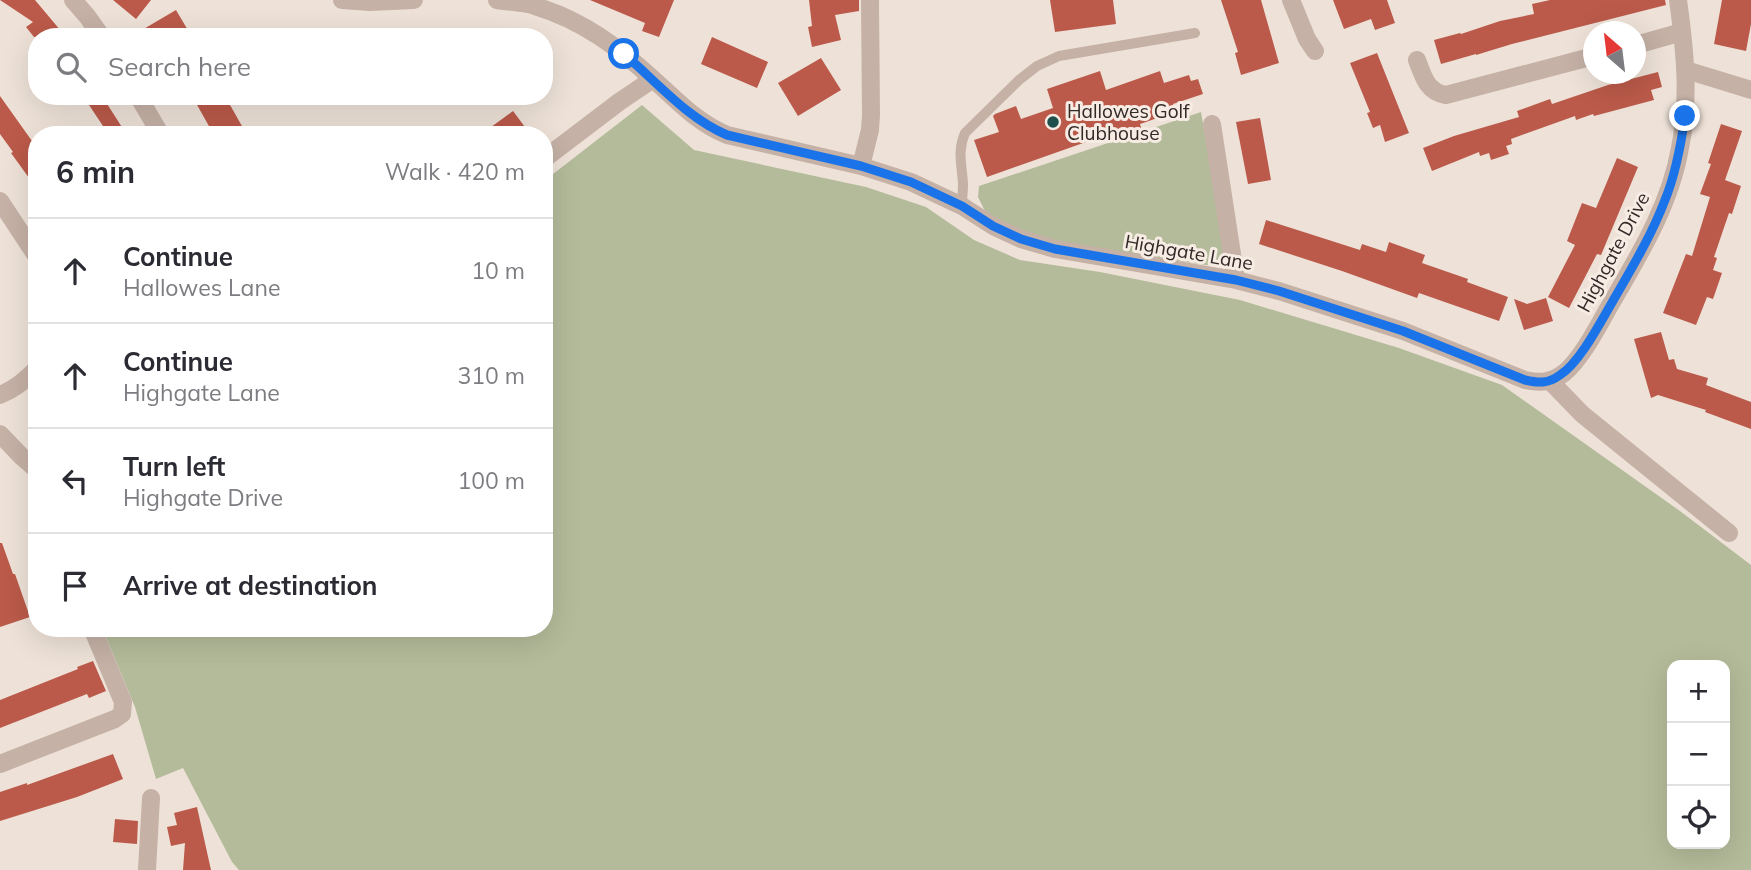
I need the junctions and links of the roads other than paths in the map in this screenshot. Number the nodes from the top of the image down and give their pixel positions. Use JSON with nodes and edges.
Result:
{"nodes":[{"id":1,"x":73,"y":0,"type":"edge"},
{"id":2,"x":342,"y":0,"type":"edge"},
{"id":3,"x":414,"y":0,"type":"edge"},
{"id":4,"x":497,"y":0,"type":"edge"},
{"id":5,"x":870,"y":0,"type":"edge"},
{"id":6,"x":1291,"y":0,"type":"edge"},
{"id":7,"x":1678,"y":0,"type":"edge"},
{"id":8,"x":96,"y":28,"type":"edge"},
{"id":9,"x":1682,"y":32,"type":"junction"},
{"id":10,"x":1195,"y":33,"type":"dead end"},
{"id":11,"x":1646,"y":42,"type":"edge"},
{"id":12,"x":1314,"y":51,"type":"dead end"},
{"id":13,"x":1583,"y":59,"type":"edge"},
{"id":14,"x":1417,"y":60,"type":"dead end"},
{"id":15,"x":1686,"y":70,"type":"junction"},
{"id":16,"x":653,"y":79,"type":"junction"},
{"id":17,"x":1751,"y":90,"type":"edge"},
{"id":18,"x":144,"y":105,"type":"edge"},
{"id":19,"x":1212,"y":124,"type":"dead end"},
{"id":20,"x":156,"y":126,"type":"edge"},
{"id":21,"x":553,"y":152,"type":"edge"},
{"id":22,"x":861,"y":166,"type":"junction"},
{"id":23,"x":0,"y":201,"type":"edge"},
{"id":24,"x":962,"y":206,"type":"junction"},
{"id":25,"x":28,"y":243,"type":"edge"},
{"id":26,"x":1236,"y":280,"type":"junction"},
{"id":27,"x":28,"y":378,"type":"edge"},
{"id":28,"x":1550,"y":381,"type":"junction"},
{"id":29,"x":0,"y":395,"type":"edge"},
{"id":30,"x":0,"y":434,"type":"edge"},
{"id":31,"x":28,"y":462,"type":"edge"},
{"id":32,"x":1728,"y":533,"type":"dead end"},
{"id":33,"x":96,"y":637,"type":"edge"},
{"id":34,"x":0,"y":764,"type":"edge"},
{"id":35,"x":151,"y":799,"type":"dead end"},
{"id":36,"x":148,"y":870,"type":"edge"}],
"edges":[{"from":1,"to":8,"type":"street"},
{"from":2,"to":3,"type":"street"},
{"from":4,"to":16,"type":"street","name":"Highgate Lane"},
{"from":5,"to":22,"type":"street"},
{"from":6,"to":12,"type":"street"},
{"from":7,"to":9,"type":"street","name":"Highgate Drive"},
{"from":9,"to":11,"type":"street"},
{"from":9,"to":15,"type":"street","name":"Highgate Drive"},
{"from":10,"to":24,"type":"lane"},
{"from":13,"to":14,"type":"street"},
{"from":15,"to":17,"type":"street"},
{"from":15,"to":28,"type":"street","name":"Highgate Drive"},
{"from":16,"to":21,"type":"street"},
{"from":16,"to":22,"type":"street","name":"Highgate Lane"},
{"from":18,"to":20,"type":"street"},
{"from":19,"to":26,"type":"street"},
{"from":22,"to":24,"type":"street","name":"Highgate Lane"},
{"from":23,"to":25,"type":"street"},
{"from":24,"to":26,"type":"street","name":"Highgate Lane"},
{"from":26,"to":28,"type":"street","name":"Highgate Lane"},
{"from":27,"to":29,"type":"street"},
{"from":28,"to":32,"type":"street"},
{"from":30,"to":31,"type":"street"},
{"from":33,"to":34,"type":"street"},
{"from":35,"to":36,"type":"street"}]}
